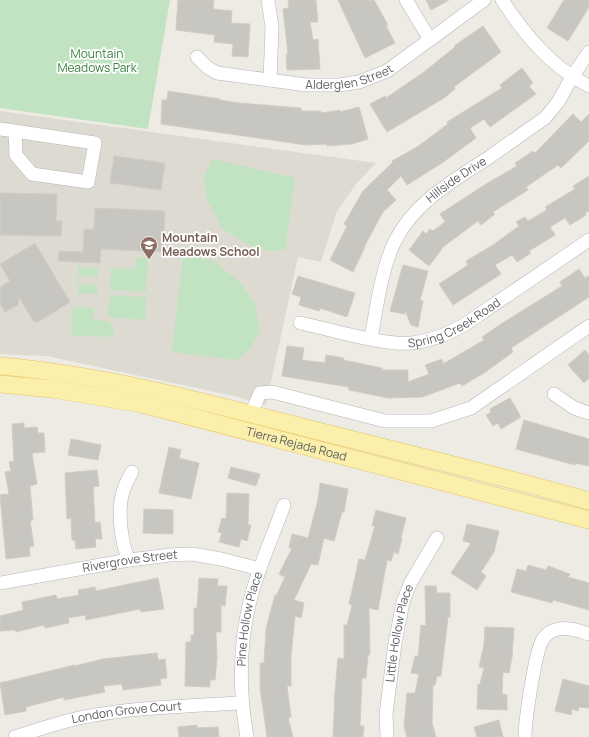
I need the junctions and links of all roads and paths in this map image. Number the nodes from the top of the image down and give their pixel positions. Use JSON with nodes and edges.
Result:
{"nodes":[{"id":1,"x":268,"y":0,"type":"edge"},
{"id":2,"x":406,"y":0,"type":"edge"},
{"id":3,"x":484,"y":0,"type":"edge"},
{"id":4,"x":502,"y":0,"type":"edge"},
{"id":5,"x":429,"y":38,"type":"junction"},
{"id":6,"x":589,"y":52,"type":"edge"},
{"id":7,"x":197,"y":57,"type":"dead end"},
{"id":8,"x":572,"y":77,"type":"junction"},
{"id":9,"x":270,"y":80,"type":"junction"},
{"id":10,"x":589,"y":86,"type":"edge"},
{"id":11,"x":0,"y":130,"type":"edge"},
{"id":12,"x":15,"y":132,"type":"junction"},
{"id":13,"x":589,"y":240,"type":"edge"},
{"id":14,"x":300,"y":323,"type":"dead end"},
{"id":15,"x":589,"y":326,"type":"edge"},
{"id":16,"x":371,"y":338,"type":"junction"},
{"id":17,"x":0,"y":366,"type":"edge"},
{"id":18,"x":0,"y":384,"type":"edge"},
{"id":19,"x":554,"y":394,"type":"dead end"},
{"id":20,"x":589,"y":413,"type":"edge"},
{"id":21,"x":250,"y":414,"type":"junction"},
{"id":22,"x":132,"y":472,"type":"dead end"},
{"id":23,"x":589,"y":500,"type":"edge"},
{"id":24,"x":284,"y":505,"type":"dead end"},
{"id":25,"x":589,"y":520,"type":"edge"},
{"id":26,"x":438,"y":538,"type":"dead end"},
{"id":27,"x":129,"y":560,"type":"junction"},
{"id":28,"x":260,"y":568,"type":"junction"},
{"id":29,"x":0,"y":583,"type":"edge"},
{"id":30,"x":589,"y":634,"type":"edge"},
{"id":31,"x":241,"y":703,"type":"junction"},
{"id":32,"x":14,"y":737,"type":"edge"},
{"id":33,"x":247,"y":737,"type":"edge"},
{"id":34,"x":387,"y":737,"type":"edge"},
{"id":35,"x":525,"y":737,"type":"edge"}],
"edges":[{"from":1,"to":9,"type":"street"},
{"from":2,"to":5,"type":"street"},
{"from":3,"to":5,"type":"street","name":"Alderglen Street"},
{"from":4,"to":8,"type":"street"},
{"from":5,"to":9,"type":"street","name":"Alderglen Street"},
{"from":6,"to":8,"type":"street","name":"Hillside Drive"},
{"from":7,"to":9,"type":"street","name":"Alderglen Street"},
{"from":8,"to":10,"type":"street"},
{"from":8,"to":16,"type":"street","name":"Hillside Drive"},
{"from":11,"to":12,"type":"street"},
{"from":12,"to":12,"type":"street"},
{"from":13,"to":16,"type":"street","name":"Spring Creek Road"},
{"from":14,"to":16,"type":"street","name":"Spring Creek Road"},
{"from":15,"to":21,"type":"street"},
{"from":17,"to":21,"type":"main road","name":"Tierra Rejada Road"},
{"from":18,"to":25,"type":"main road","name":"Tierra Rejada Road"},
{"from":19,"to":20,"type":"street"},
{"from":21,"to":23,"type":"main road","name":"Tierra Rejada Road"},
{"from":22,"to":27,"type":"street"},
{"from":24,"to":28,"type":"street","name":"Pine Hollow Place"},
{"from":26,"to":34,"type":"street","name":"Little Hollow Place"},
{"from":27,"to":28,"type":"street","name":"Rivergrove Street"},
{"from":27,"to":29,"type":"street","name":"Rivergrove Street"},
{"from":28,"to":31,"type":"street","name":"Pine Hollow Place"},
{"from":30,"to":35,"type":"street"},
{"from":31,"to":32,"type":"street","name":"London Grove Court"},
{"from":31,"to":33,"type":"street","name":"Pine Hollow Place"}]}
